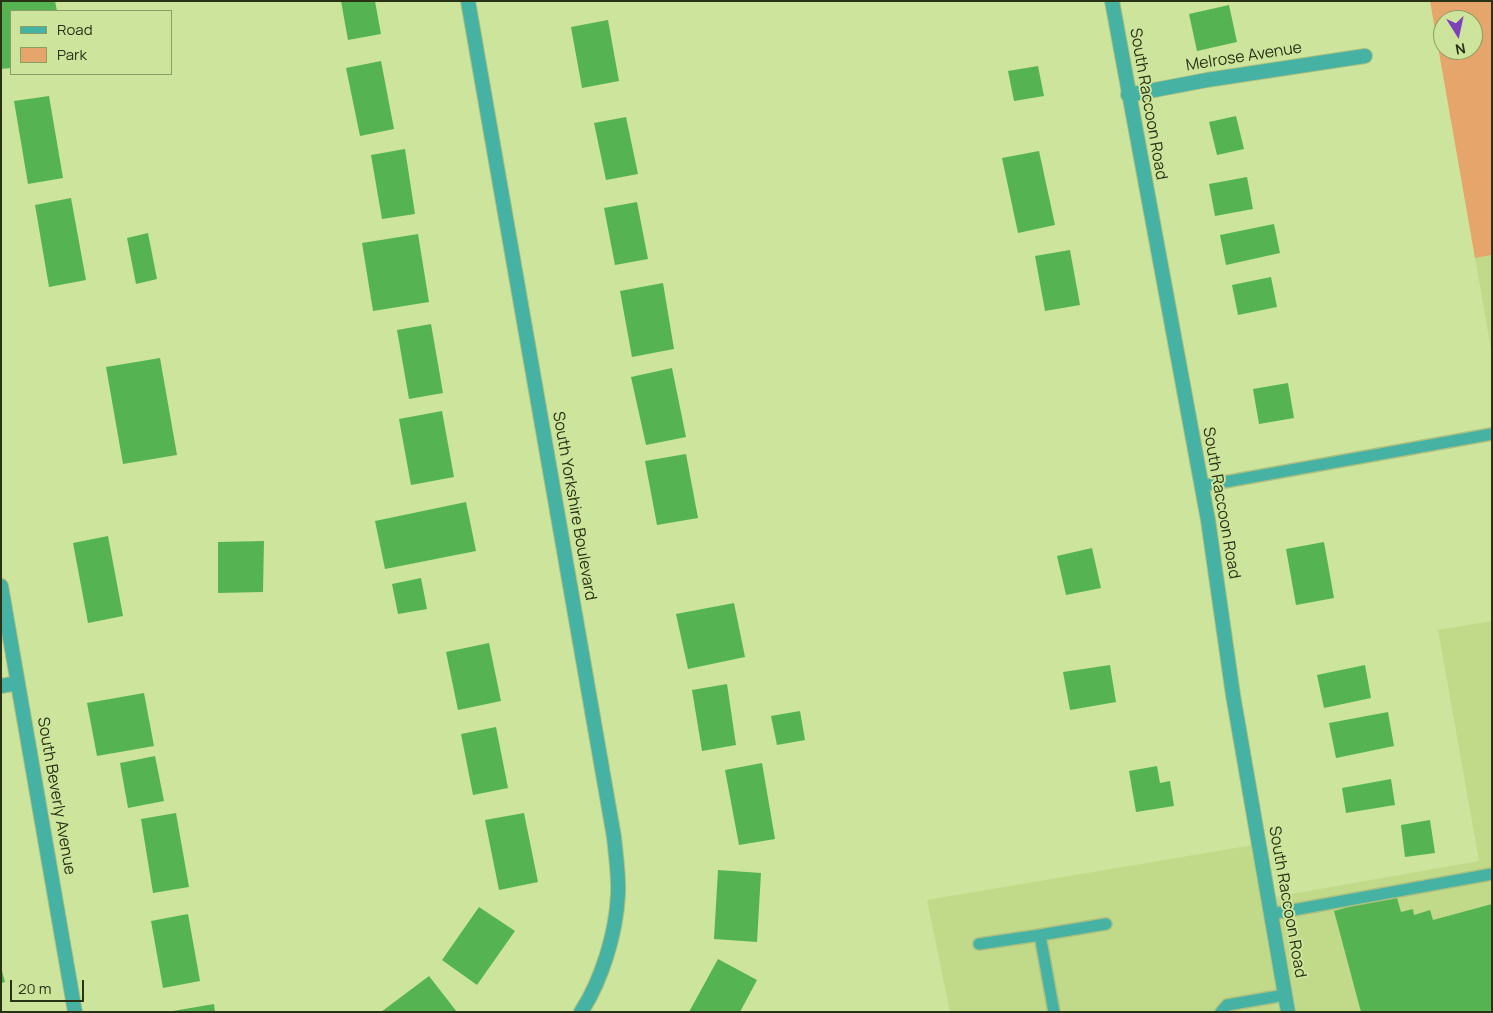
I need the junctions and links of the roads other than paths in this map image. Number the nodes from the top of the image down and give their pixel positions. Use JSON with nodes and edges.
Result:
{"nodes":[{"id":1,"x":468,"y":1,"type":"edge"},
{"id":2,"x":1112,"y":1,"type":"edge"},
{"id":3,"x":1365,"y":56,"type":"dead end"},
{"id":4,"x":1128,"y":95,"type":"junction"},
{"id":5,"x":1492,"y":434,"type":"edge"},
{"id":6,"x":1202,"y":486,"type":"junction"},
{"id":7,"x":1,"y":586,"type":"edge"},
{"id":8,"x":18,"y":683,"type":"junction"},
{"id":9,"x":1,"y":686,"type":"edge"},
{"id":10,"x":1492,"y":874,"type":"edge"},
{"id":11,"x":1271,"y":914,"type":"junction"},
{"id":12,"x":1106,"y":924,"type":"dead end"},
{"id":13,"x":1040,"y":935,"type":"junction"},
{"id":14,"x":979,"y":944,"type":"dead end"},
{"id":15,"x":1285,"y":994,"type":"junction"},
{"id":16,"x":75,"y":1012,"type":"edge"},
{"id":17,"x":581,"y":1012,"type":"edge"},
{"id":18,"x":1054,"y":1012,"type":"edge"},
{"id":19,"x":1221,"y":1012,"type":"edge"},
{"id":20,"x":1288,"y":1012,"type":"edge"}],
"edges":[{"from":1,"to":17,"type":"street","name":"South Yorkshire Boulevard"},
{"from":2,"to":4,"type":"street","name":"South Raccoon Road"},
{"from":3,"to":4,"type":"street","name":"Melrose Avenue"},
{"from":4,"to":6,"type":"street","name":"South Raccoon Road"},
{"from":5,"to":6,"type":"lane"},
{"from":6,"to":11,"type":"street","name":"South Raccoon Road"},
{"from":7,"to":8,"type":"street","name":"South Beverly Avenue"},
{"from":8,"to":9,"type":"street"},
{"from":8,"to":16,"type":"street","name":"South Beverly Avenue"},
{"from":10,"to":11,"type":"lane"},
{"from":11,"to":15,"type":"street","name":"South Raccoon Road"},
{"from":12,"to":13,"type":"lane"},
{"from":13,"to":14,"type":"lane"},
{"from":13,"to":18,"type":"lane"},
{"from":15,"to":19,"type":"lane"},
{"from":15,"to":20,"type":"street","name":"South Raccoon Road"}]}
